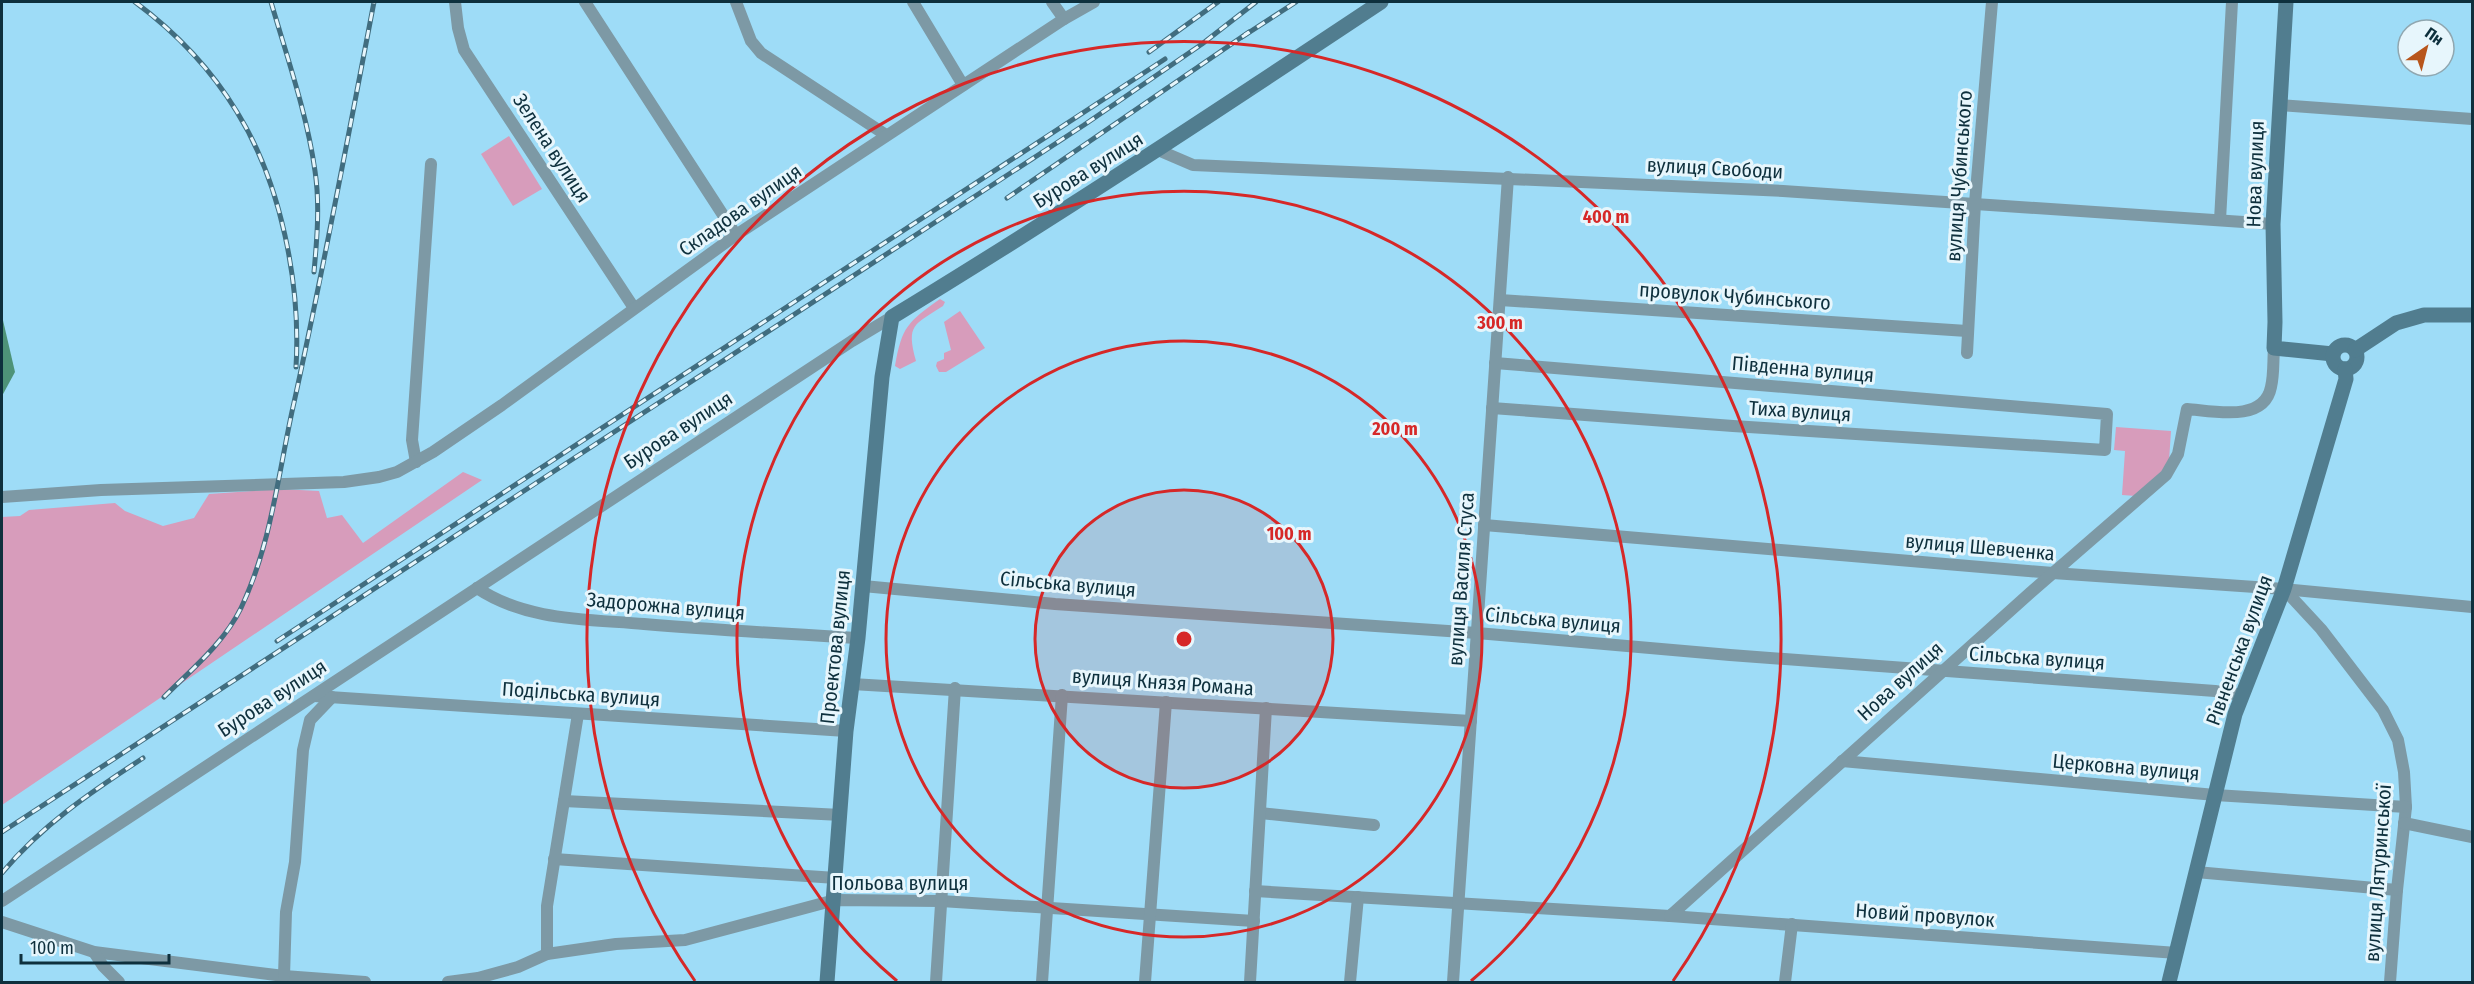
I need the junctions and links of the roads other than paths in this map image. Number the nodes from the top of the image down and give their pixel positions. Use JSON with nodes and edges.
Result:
{"nodes":[{"id":1,"x":454,"y":2,"type":"edge"},
{"id":2,"x":585,"y":2,"type":"edge"},
{"id":3,"x":736,"y":2,"type":"edge"},
{"id":4,"x":913,"y":2,"type":"edge"},
{"id":5,"x":1052,"y":2,"type":"edge"},
{"id":6,"x":1094,"y":2,"type":"edge"},
{"id":7,"x":1381,"y":2,"type":"edge"},
{"id":8,"x":1992,"y":2,"type":"edge"},
{"id":9,"x":2232,"y":2,"type":"edge"},
{"id":10,"x":2286,"y":2,"type":"edge"},
{"id":11,"x":1064,"y":19,"type":"junction"},
{"id":12,"x":963,"y":85,"type":"junction"},
{"id":13,"x":2279,"y":105,"type":"junction"},
{"id":14,"x":2472,"y":119,"type":"edge"},
{"id":15,"x":886,"y":135,"type":"junction"},
{"id":16,"x":1158,"y":150,"type":"junction"},
{"id":17,"x":431,"y":164,"type":"dead end"},
{"id":18,"x":1508,"y":177,"type":"junction"},
{"id":19,"x":1975,"y":204,"type":"junction"},
{"id":20,"x":2220,"y":220,"type":"junction"},
{"id":21,"x":2273,"y":224,"type":"junction"},
{"id":22,"x":736,"y":235,"type":"junction"},
{"id":23,"x":1500,"y":300,"type":"junction"},
{"id":24,"x":634,"y":308,"type":"junction"},
{"id":25,"x":2472,"y":315,"type":"edge"},
{"id":26,"x":892,"y":317,"type":"junction"},
{"id":27,"x":1967,"y":331,"type":"junction"},
{"id":28,"x":2274,"y":348,"type":"junction"},
{"id":29,"x":2355,"y":350,"type":"junction"},
{"id":30,"x":1967,"y":353,"type":"dead end"},
{"id":31,"x":2333,"y":354,"type":"junction"},
{"id":32,"x":1496,"y":363,"type":"junction"},
{"id":33,"x":2345,"y":369,"type":"junction"},
{"id":34,"x":1492,"y":408,"type":"junction"},
{"id":35,"x":2105,"y":450,"type":"joint"},
{"id":36,"x":416,"y":462,"type":"junction"},
{"id":37,"x":2,"y":496,"type":"edge"},
{"id":38,"x":1484,"y":525,"type":"junction"},
{"id":39,"x":2053,"y":573,"type":"junction"},
{"id":40,"x":863,"y":586,"type":"junction"},
{"id":41,"x":477,"y":588,"type":"junction"},
{"id":42,"x":2284,"y":589,"type":"junction"},
{"id":43,"x":2472,"y":607,"type":"edge"},
{"id":44,"x":1477,"y":633,"type":"junction"},
{"id":45,"x":858,"y":638,"type":"junction"},
{"id":46,"x":1942,"y":671,"type":"junction"},
{"id":47,"x":852,"y":684,"type":"junction"},
{"id":48,"x":955,"y":688,"type":"junction"},
{"id":49,"x":1062,"y":695,"type":"junction"},
{"id":50,"x":2240,"y":695,"type":"junction"},
{"id":51,"x":314,"y":696,"type":"junction"},
{"id":52,"x":332,"y":697,"type":"junction"},
{"id":53,"x":1166,"y":702,"type":"junction"},
{"id":54,"x":1266,"y":708,"type":"junction"},
{"id":55,"x":578,"y":714,"type":"junction"},
{"id":56,"x":1471,"y":721,"type":"junction"},
{"id":57,"x":846,"y":731,"type":"junction"},
{"id":58,"x":1842,"y":761,"type":"junction"},
{"id":59,"x":2215,"y":795,"type":"junction"},
{"id":60,"x":564,"y":801,"type":"junction"},
{"id":61,"x":2406,"y":807,"type":"junction"},
{"id":62,"x":1260,"y":813,"type":"junction"},
{"id":63,"x":841,"y":815,"type":"junction"},
{"id":64,"x":2404,"y":823,"type":"junction"},
{"id":65,"x":1374,"y":825,"type":"dead end"},
{"id":66,"x":2472,"y":837,"type":"edge"},
{"id":67,"x":554,"y":859,"type":"junction"},
{"id":68,"x":2196,"y":872,"type":"junction"},
{"id":69,"x":836,"y":878,"type":"junction"},
{"id":70,"x":2397,"y":890,"type":"junction"},
{"id":71,"x":1256,"y":891,"type":"junction"},
{"id":72,"x":1358,"y":897,"type":"junction"},
{"id":73,"x":835,"y":900,"type":"junction"},
{"id":74,"x":2,"y":901,"type":"edge"},
{"id":75,"x":941,"y":901,"type":"junction"},
{"id":76,"x":1459,"y":903,"type":"junction"},
{"id":77,"x":1047,"y":908,"type":"junction"},
{"id":78,"x":1150,"y":914,"type":"junction"},
{"id":79,"x":1670,"y":916,"type":"junction"},
{"id":80,"x":1254,"y":921,"type":"junction"},
{"id":81,"x":2,"y":922,"type":"edge"},
{"id":82,"x":1792,"y":924,"type":"junction"},
{"id":83,"x":94,"y":952,"type":"junction"},
{"id":84,"x":2177,"y":953,"type":"junction"},
{"id":85,"x":547,"y":954,"type":"junction"},
{"id":86,"x":284,"y":976,"type":"junction"},
{"id":87,"x":119,"y":982,"type":"edge"},
{"id":88,"x":365,"y":982,"type":"edge"},
{"id":89,"x":448,"y":982,"type":"edge"},
{"id":90,"x":827,"y":982,"type":"edge"},
{"id":91,"x":936,"y":982,"type":"edge"},
{"id":92,"x":1042,"y":982,"type":"edge"},
{"id":93,"x":1145,"y":982,"type":"edge"},
{"id":94,"x":1250,"y":982,"type":"edge"},
{"id":95,"x":1350,"y":982,"type":"edge"},
{"id":96,"x":1453,"y":982,"type":"edge"},
{"id":97,"x":1785,"y":982,"type":"edge"},
{"id":98,"x":2169,"y":982,"type":"edge"},
{"id":99,"x":2390,"y":982,"type":"edge"}],
"edges":[{"from":1,"to":24,"type":"street","name":"Зелена вулиця"},
{"from":2,"to":22,"type":"street"},
{"from":3,"to":15,"type":"street"},
{"from":4,"to":12,"type":"street"},
{"from":5,"to":11,"type":"street"},
{"from":6,"to":11,"type":"street","name":"Складова вулиця"},
{"from":7,"to":16,"type":"street","name":"Бурова вулиця"},
{"from":8,"to":19,"type":"street","name":"вулиця Чубинського"},
{"from":9,"to":20,"type":"street"},
{"from":10,"to":13,"type":"street","name":"Нова вулиця"},
{"from":11,"to":12,"type":"street","name":"Складова вулиця"},
{"from":12,"to":15,"type":"street","name":"Складова вулиця"},
{"from":13,"to":14,"type":"street"},
{"from":13,"to":21,"type":"street","name":"Нова вулиця"},
{"from":15,"to":22,"type":"street","name":"Складова вулиця"},
{"from":16,"to":18,"type":"street","name":"вулиця Свободи"},
{"from":16,"to":26,"type":"street","name":"Бурова вулиця"},
{"from":17,"to":36,"type":"street"},
{"from":18,"to":19,"type":"street","name":"вулиця Свободи"},
{"from":18,"to":23,"type":"street","name":"вулиця Василя Стуса"},
{"from":19,"to":20,"type":"street","name":"вулиця Свободи"},
{"from":19,"to":27,"type":"street","name":"вулиця Чубинського"},
{"from":20,"to":21,"type":"street","name":"вулиця Свободи"},
{"from":21,"to":28,"type":"street","name":"Нова вулиця"},
{"from":22,"to":24,"type":"street","name":"Складова вулиця"},
{"from":23,"to":27,"type":"street","name":"провулок Чубинського"},
{"from":23,"to":32,"type":"street","name":"вулиця Василя Стуса"},
{"from":24,"to":36,"type":"street","name":"Складова вулиця"},
{"from":25,"to":29,"type":"street"},
{"from":26,"to":40,"type":"street","name":"Проектова вулиця"},
{"from":26,"to":41,"type":"street","name":"Бурова вулиця"},
{"from":27,"to":30,"type":"street","name":"вулиця Чубинського"},
{"from":28,"to":31,"type":"street"},
{"from":28,"to":39,"type":"street","name":"Нова вулиця"},
{"from":29,"to":31,"type":"street"},
{"from":29,"to":33,"type":"street"},
{"from":31,"to":33,"type":"street"},
{"from":32,"to":34,"type":"street","name":"вулиця Василя Стуса"},
{"from":32,"to":35,"type":"street","name":"Південна вулиця"},
{"from":33,"to":42,"type":"street","name":"Рівненська вулиця"},
{"from":34,"to":35,"type":"street","name":"Тиха вулиця"},
{"from":34,"to":38,"type":"street","name":"вулиця Василя Стуса"},
{"from":36,"to":37,"type":"street","name":"Складова вулиця"},
{"from":38,"to":39,"type":"street","name":"вулиця Шевченка"},
{"from":38,"to":44,"type":"street","name":"вулиця Василя Стуса"},
{"from":39,"to":42,"type":"street","name":"вулиця Шевченка"},
{"from":39,"to":46,"type":"street","name":"Нова вулиця"},
{"from":40,"to":44,"type":"street","name":"Сільська вулиця"},
{"from":40,"to":45,"type":"street","name":"Проектова вулиця"},
{"from":41,"to":45,"type":"street","name":"Задорожна вулиця"},
{"from":41,"to":51,"type":"street","name":"Бурова вулиця"},
{"from":42,"to":43,"type":"street","name":"вулиця Шевченка"},
{"from":42,"to":50,"type":"street","name":"Рівненська вулиця"},
{"from":42,"to":61,"type":"street","name":"вулиця Лятуринської"},
{"from":44,"to":46,"type":"street","name":"Сільська вулиця"},
{"from":44,"to":56,"type":"street","name":"вулиця Василя Стуса"},
{"from":45,"to":47,"type":"street","name":"Проектова вулиця"},
{"from":46,"to":50,"type":"street","name":"Сільська вулиця"},
{"from":46,"to":58,"type":"street","name":"Нова вулиця"},
{"from":47,"to":48,"type":"street","name":"вулиця Князя Романа"},
{"from":47,"to":57,"type":"street","name":"Проектова вулиця"},
{"from":48,"to":49,"type":"street","name":"вулиця Князя Романа"},
{"from":48,"to":75,"type":"street"},
{"from":49,"to":53,"type":"street","name":"вулиця Князя Романа"},
{"from":49,"to":77,"type":"street"},
{"from":50,"to":59,"type":"street","name":"Рівненська вулиця"},
{"from":51,"to":52,"type":"street","name":"Подільська вулиця"},
{"from":51,"to":74,"type":"street","name":"Бурова вулиця"},
{"from":52,"to":55,"type":"street","name":"Подільська вулиця"},
{"from":52,"to":86,"type":"street"},
{"from":53,"to":54,"type":"street","name":"вулиця Князя Романа"},
{"from":53,"to":78,"type":"street"},
{"from":54,"to":56,"type":"street","name":"вулиця Князя Романа"},
{"from":54,"to":62,"type":"street"},
{"from":55,"to":57,"type":"street","name":"Подільська вулиця"},
{"from":55,"to":60,"type":"street"},
{"from":56,"to":76,"type":"street","name":"вулиця Василя Стуса"},
{"from":57,"to":63,"type":"street","name":"Проектова вулиця"},
{"from":58,"to":59,"type":"street","name":"Церковна вулиця"},
{"from":58,"to":79,"type":"street","name":"Нова вулиця"},
{"from":59,"to":61,"type":"street","name":"Церковна вулиця"},
{"from":59,"to":68,"type":"street","name":"Рівненська вулиця"},
{"from":60,"to":63,"type":"street"},
{"from":60,"to":67,"type":"street"},
{"from":61,"to":64,"type":"street","name":"вулиця Лятуринської"},
{"from":62,"to":65,"type":"street"},
{"from":62,"to":71,"type":"street"},
{"from":63,"to":69,"type":"street","name":"Проектова вулиця"},
{"from":64,"to":66,"type":"street"},
{"from":64,"to":70,"type":"street","name":"вулиця Лятуринської"},
{"from":67,"to":69,"type":"street"},
{"from":67,"to":85,"type":"street"},
{"from":68,"to":70,"type":"street"},
{"from":68,"to":84,"type":"street","name":"Рівненська вулиця"},
{"from":69,"to":73,"type":"street","name":"Проектова вулиця"},
{"from":70,"to":99,"type":"street","name":"вулиця Лятуринської"},
{"from":71,"to":72,"type":"street"},
{"from":71,"to":80,"type":"street"},
{"from":72,"to":76,"type":"street"},
{"from":72,"to":95,"type":"street"},
{"from":73,"to":75,"type":"street","name":"Польова вулиця"},
{"from":73,"to":85,"type":"street","name":"Польова вулиця"},
{"from":73,"to":90,"type":"street","name":"Проектова вулиця"},
{"from":75,"to":77,"type":"street","name":"Польова вулиця"},
{"from":75,"to":91,"type":"street"},
{"from":76,"to":79,"type":"street"},
{"from":76,"to":96,"type":"street","name":"вулиця Василя Стуса"},
{"from":77,"to":78,"type":"street","name":"Польова вулиця"},
{"from":77,"to":92,"type":"street"},
{"from":78,"to":80,"type":"street","name":"Польова вулиця"},
{"from":78,"to":93,"type":"street"},
{"from":79,"to":82,"type":"street","name":"Новий провулок"},
{"from":80,"to":94,"type":"street"},
{"from":81,"to":83,"type":"street"},
{"from":82,"to":84,"type":"street","name":"Новий провулок"},
{"from":82,"to":97,"type":"street"},
{"from":83,"to":86,"type":"street"},
{"from":83,"to":87,"type":"street"},
{"from":84,"to":98,"type":"street","name":"Рівненська вулиця"},
{"from":85,"to":89,"type":"street","name":"Польова вулиця"},
{"from":86,"to":88,"type":"street"}]}
